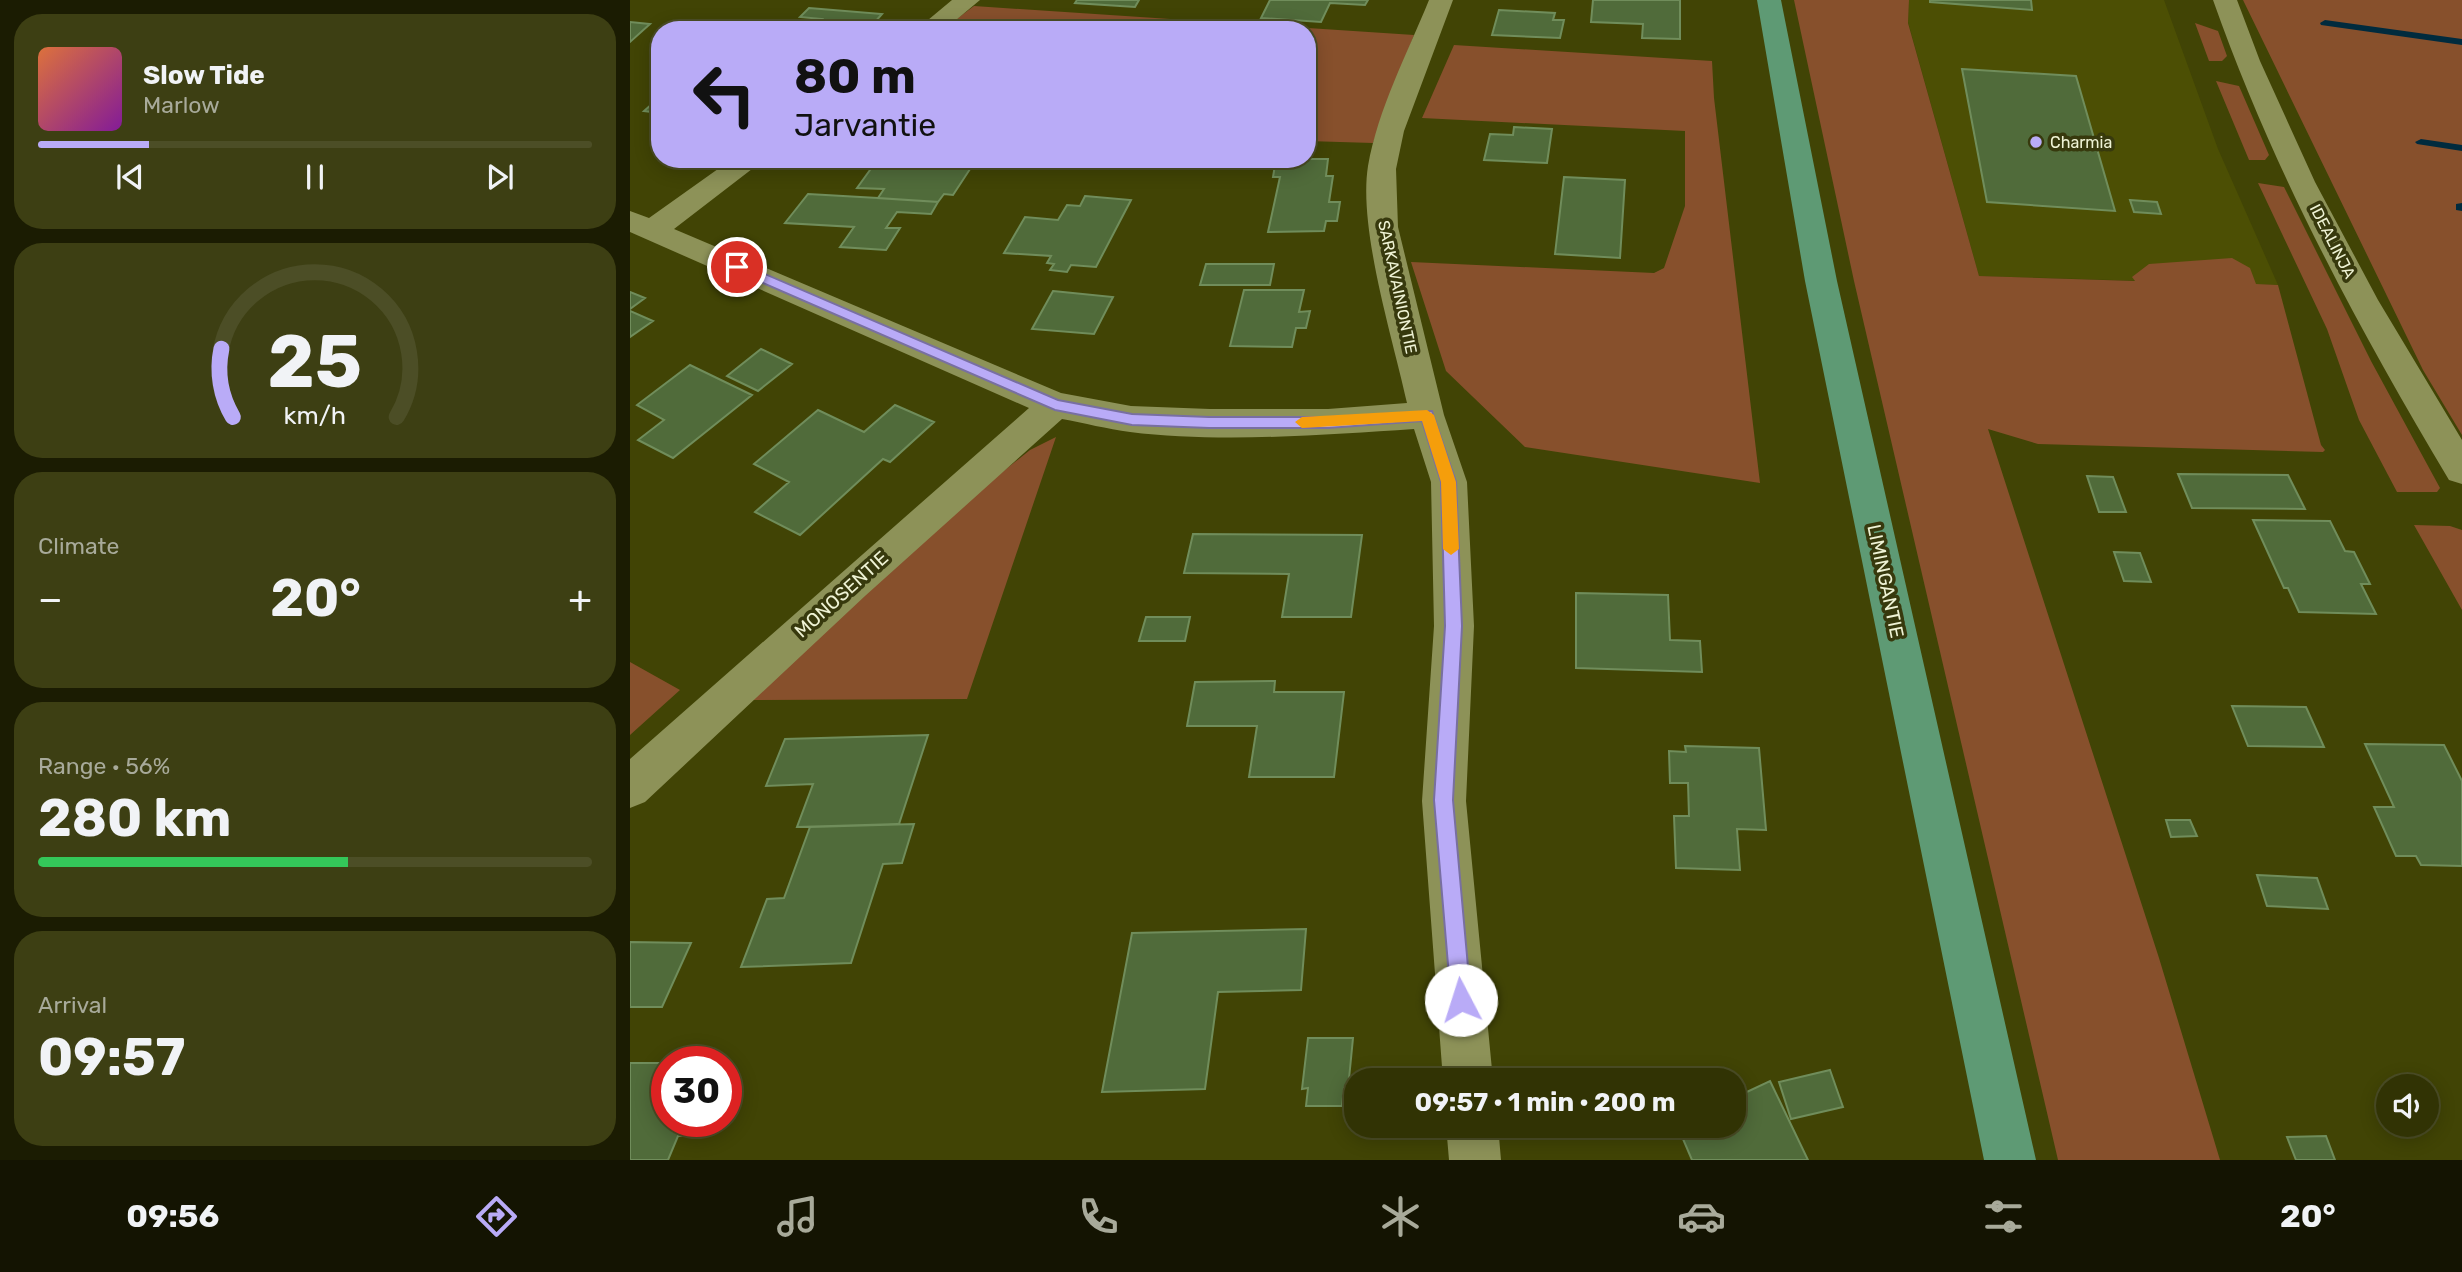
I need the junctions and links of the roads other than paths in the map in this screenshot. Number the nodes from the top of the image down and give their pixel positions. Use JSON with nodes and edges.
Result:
{"nodes":[{"id":1,"x":968,"y":0,"type":"edge"},
{"id":2,"x":1441,"y":0,"type":"edge"},
{"id":3,"x":1769,"y":0,"type":"edge"},
{"id":4,"x":2225,"y":0,"type":"edge"},
{"id":5,"x":941,"y":21,"type":"edge"},
{"id":6,"x":736,"y":168,"type":"edge"},
{"id":7,"x":641,"y":225,"type":"edge"},
{"id":8,"x":1055,"y":405,"type":"junction"},
{"id":9,"x":1427,"y":415,"type":"junction"},
{"id":10,"x":2462,"y":470,"type":"edge"},
{"id":11,"x":630,"y":787,"type":"edge"},
{"id":12,"x":1467,"y":1068,"type":"edge"},
{"id":13,"x":1473,"y":1138,"type":"edge"},
{"id":14,"x":1475,"y":1160,"type":"edge"},
{"id":15,"x":2010,"y":1160,"type":"edge"}],
"edges":[{"from":1,"to":5,"type":"street"},
{"from":2,"to":9,"type":"street","name":"SARKAVAINIONTIE"},
{"from":3,"to":15,"type":"main road","name":"LIMINGANTIE"},
{"from":4,"to":10,"type":"street","name":"IDEALINJA"},
{"from":6,"to":7,"type":"street"},
{"from":7,"to":8,"type":"street"},
{"from":8,"to":9,"type":"street"},
{"from":8,"to":11,"type":"street","name":"MONOSENTIE"},
{"from":9,"to":12,"type":"street","name":"SARKAVAINIONTIE"},
{"from":13,"to":14,"type":"street"}]}
